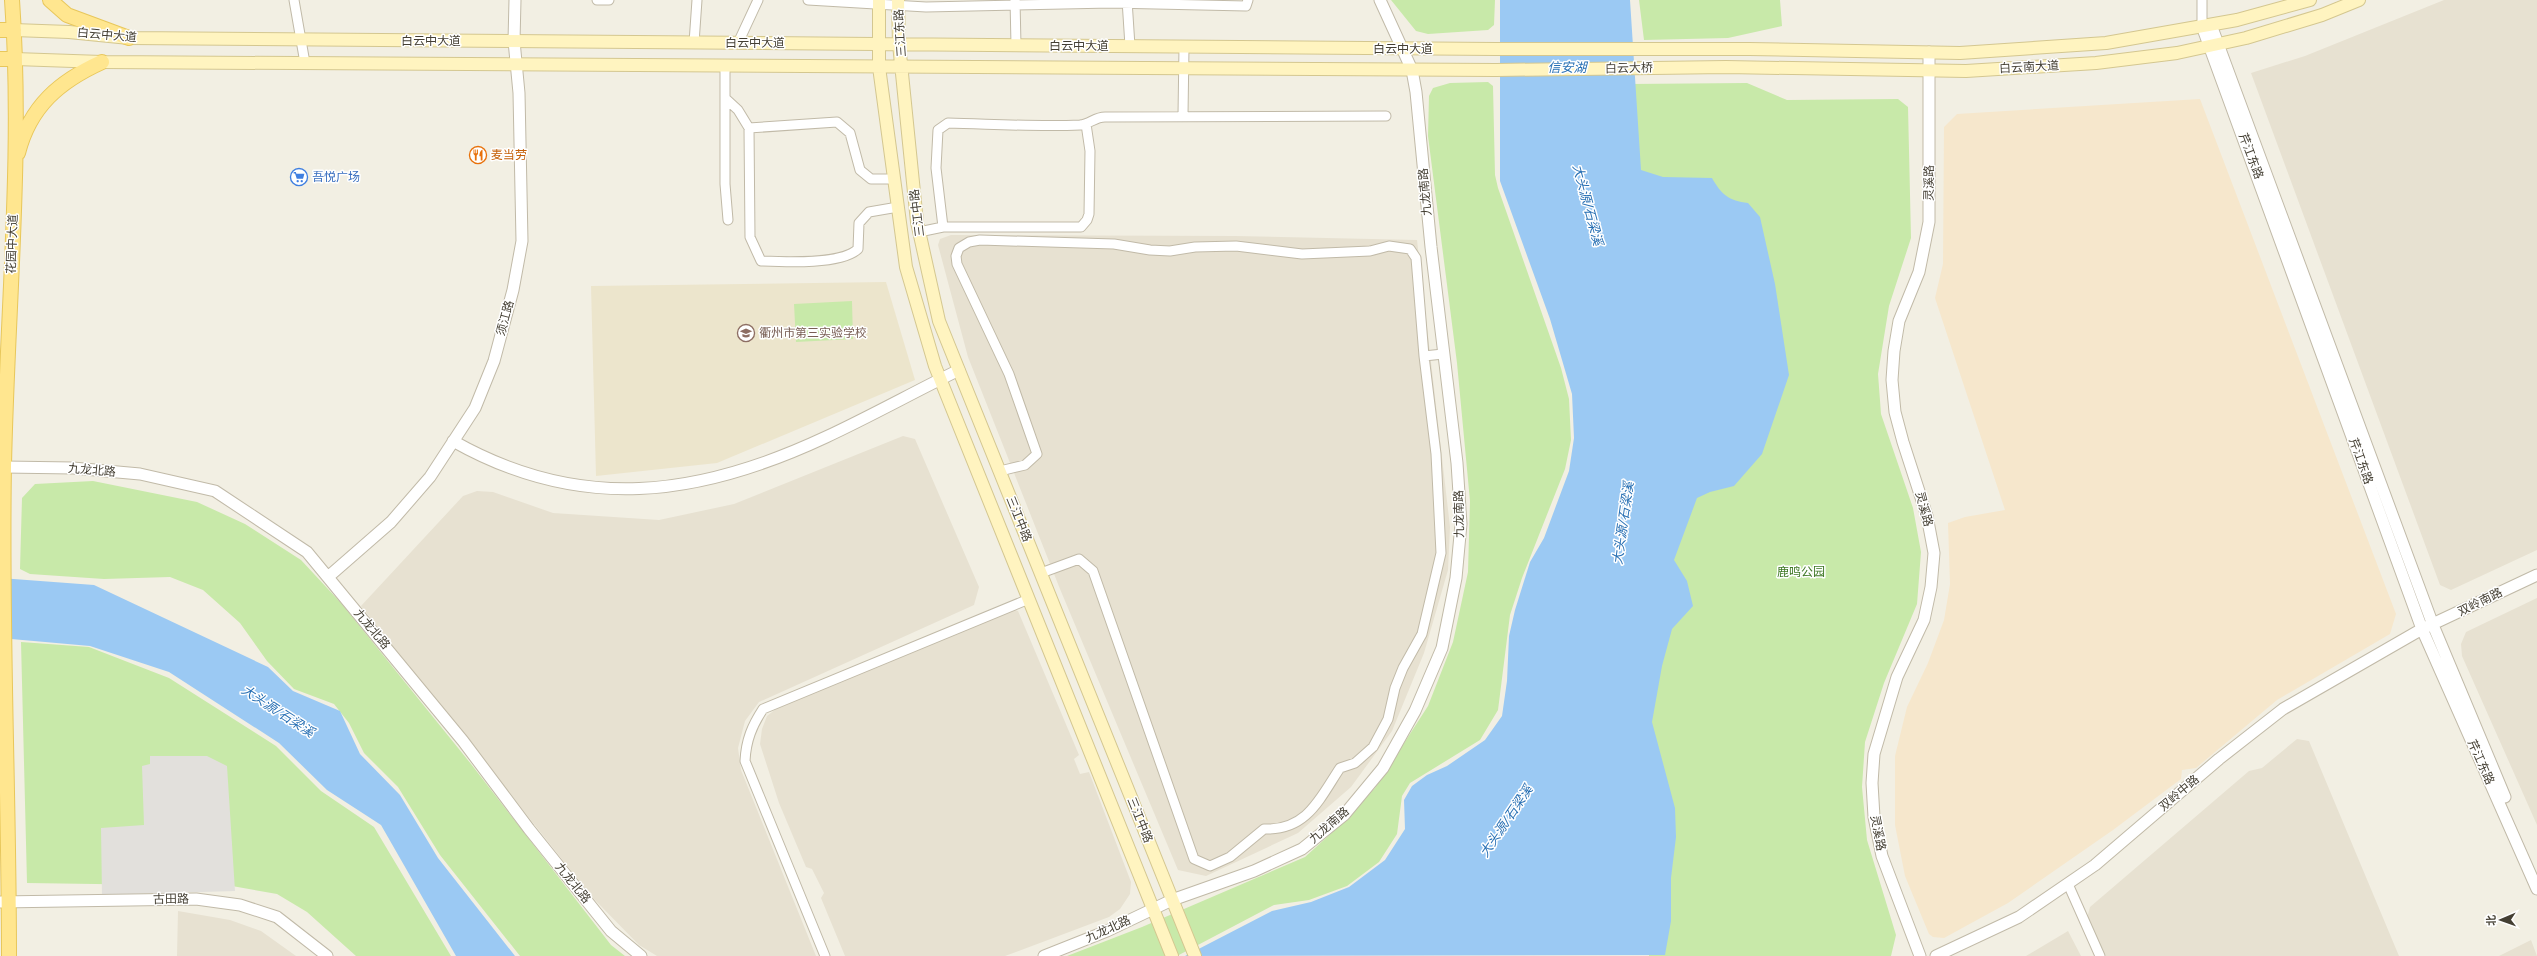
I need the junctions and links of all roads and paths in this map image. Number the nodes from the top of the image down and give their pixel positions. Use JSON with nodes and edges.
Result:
{"nodes":[{"id":1,"x":12,"y":0,"type":"edge"},
{"id":2,"x":50,"y":0,"type":"edge"},
{"id":3,"x":294,"y":0,"type":"edge"},
{"id":4,"x":515,"y":0,"type":"edge"},
{"id":5,"x":597,"y":0,"type":"edge"},
{"id":6,"x":609,"y":0,"type":"edge"},
{"id":7,"x":697,"y":0,"type":"edge"},
{"id":8,"x":758,"y":0,"type":"edge"},
{"id":9,"x":808,"y":0,"type":"edge"},
{"id":10,"x":1248,"y":0,"type":"edge"},
{"id":11,"x":1380,"y":0,"type":"edge"},
{"id":12,"x":2310,"y":0,"type":"edge"},
{"id":13,"x":2360,"y":0,"type":"edge"},
{"id":14,"x":878,"y":2,"type":"edge"},
{"id":15,"x":1015,"y":2,"type":"edge"},
{"id":16,"x":1127,"y":2,"type":"edge"},
{"id":17,"x":898,"y":3,"type":"edge"},
{"id":18,"x":2202,"y":3,"type":"edge"},
{"id":19,"x":2206,"y":26,"type":"junction"},
{"id":20,"x":0,"y":30,"type":"edge"},
{"id":21,"x":14,"y":30,"type":"junction"},
{"id":22,"x":129,"y":38,"type":"junction"},
{"id":23,"x":301,"y":40,"type":"junction"},
{"id":24,"x":514,"y":41,"type":"junction"},
{"id":25,"x":694,"y":43,"type":"junction"},
{"id":26,"x":738,"y":43,"type":"junction"},
{"id":27,"x":878,"y":44,"type":"junction"},
{"id":28,"x":899,"y":44,"type":"junction"},
{"id":29,"x":1016,"y":45,"type":"junction"},
{"id":30,"x":2213,"y":45,"type":"junction"},
{"id":31,"x":1130,"y":46,"type":"junction"},
{"id":32,"x":1184,"y":47,"type":"junction"},
{"id":33,"x":1402,"y":49,"type":"junction"},
{"id":34,"x":1496,"y":49,"type":"joint"},
{"id":35,"x":1690,"y":50,"type":"joint"},
{"id":36,"x":1929,"y":52,"type":"junction"},
{"id":37,"x":0,"y":59,"type":"edge"},
{"id":38,"x":15,"y":59,"type":"junction"},
{"id":39,"x":102,"y":62,"type":"junction"},
{"id":40,"x":305,"y":63,"type":"junction"},
{"id":41,"x":516,"y":65,"type":"junction"},
{"id":42,"x":725,"y":65,"type":"junction"},
{"id":43,"x":879,"y":67,"type":"junction"},
{"id":44,"x":902,"y":67,"type":"junction"},
{"id":45,"x":1183,"y":68,"type":"junction"},
{"id":46,"x":1690,"y":68,"type":"joint"},
{"id":47,"x":1412,"y":70,"type":"junction"},
{"id":48,"x":1496,"y":70,"type":"joint"},
{"id":49,"x":1929,"y":70,"type":"junction"},
{"id":50,"x":725,"y":98,"type":"junction"},
{"id":51,"x":1183,"y":115,"type":"junction"},
{"id":52,"x":1386,"y":116,"type":"dead end"},
{"id":53,"x":1086,"y":124,"type":"junction"},
{"id":54,"x":749,"y":128,"type":"junction"},
{"id":55,"x":15,"y":164,"type":"junction"},
{"id":56,"x":894,"y":179,"type":"junction"},
{"id":57,"x":898,"y":206,"type":"junction"},
{"id":58,"x":728,"y":220,"type":"dead end"},
{"id":59,"x":943,"y":227,"type":"junction"},
{"id":60,"x":919,"y":232,"type":"junction"},
{"id":61,"x":1443,"y":354,"type":"junction"},
{"id":62,"x":1424,"y":356,"type":"junction"},
{"id":63,"x":959,"y":370,"type":"junction"},
{"id":64,"x":940,"y":379,"type":"junction"},
{"id":65,"x":453,"y":441,"type":"junction"},
{"id":66,"x":4,"y":466,"type":"junction"},
{"id":67,"x":1000,"y":472,"type":"junction"},
{"id":68,"x":1041,"y":573,"type":"junction"},
{"id":69,"x":2537,"y":575,"type":"edge"},
{"id":70,"x":328,"y":577,"type":"junction"},
{"id":71,"x":1029,"y":599,"type":"junction"},
{"id":72,"x":2433,"y":625,"type":"junction"},
{"id":73,"x":2422,"y":629,"type":"junction"},
{"id":74,"x":2537,"y":873,"type":"edge"},
{"id":75,"x":2068,"y":884,"type":"junction"},
{"id":76,"x":2537,"y":888,"type":"edge"},
{"id":77,"x":1172,"y":900,"type":"junction"},
{"id":78,"x":4,"y":902,"type":"edge"},
{"id":79,"x":1154,"y":909,"type":"junction"},
{"id":80,"x":9,"y":956,"type":"edge"},
{"id":81,"x":327,"y":956,"type":"edge"},
{"id":82,"x":641,"y":956,"type":"edge"},
{"id":83,"x":826,"y":956,"type":"edge"},
{"id":84,"x":1044,"y":956,"type":"edge"},
{"id":85,"x":1172,"y":956,"type":"edge"},
{"id":86,"x":1195,"y":956,"type":"edge"},
{"id":87,"x":1920,"y":956,"type":"edge"},
{"id":88,"x":1936,"y":956,"type":"edge"},
{"id":89,"x":2100,"y":956,"type":"edge"}],
"edges":[{"from":1,"to":21,"type":"main road","name":"花园中大道"},
{"from":2,"to":22,"type":"main road"},
{"from":3,"to":23,"type":"street"},
{"from":4,"to":24,"type":"street","name":"须江路"},
{"from":5,"to":6,"type":"street"},
{"from":7,"to":25,"type":"street"},
{"from":8,"to":26,"type":"street"},
{"from":9,"to":14,"type":"street"},
{"from":10,"to":16,"type":"street"},
{"from":11,"to":33,"type":"street","name":"九龙南路"},
{"from":12,"to":19,"type":"main road","name":"白云南大道"},
{"from":13,"to":30,"type":"main road","name":"白云南大道"},
{"from":14,"to":17,"type":"street"},
{"from":14,"to":27,"type":"main road","name":"三江东路"},
{"from":15,"to":16,"type":"street"},
{"from":15,"to":17,"type":"street"},
{"from":15,"to":29,"type":"street"},
{"from":16,"to":31,"type":"street"},
{"from":17,"to":28,"type":"main road","name":"三江东路"},
{"from":18,"to":19,"type":"street"},
{"from":19,"to":30,"type":"street","name":"芹江东路"},
{"from":19,"to":36,"type":"main road","name":"白云南大道"},
{"from":20,"to":21,"type":"main road"},
{"from":21,"to":22,"type":"main road","name":"白云中大道"},
{"from":21,"to":38,"type":"main road","name":"花园中大道"},
{"from":22,"to":23,"type":"main road","name":"白云中大道"},
{"from":23,"to":24,"type":"main road","name":"白云中大道"},
{"from":23,"to":40,"type":"street"},
{"from":24,"to":25,"type":"main road","name":"白云中大道"},
{"from":24,"to":41,"type":"street","name":"须江路"},
{"from":25,"to":26,"type":"main road","name":"白云中大道"},
{"from":26,"to":27,"type":"main road","name":"白云中大道"},
{"from":27,"to":28,"type":"main road","name":"白云中大道"},
{"from":27,"to":43,"type":"main road","name":"三江东路"},
{"from":28,"to":29,"type":"main road","name":"白云中大道"},
{"from":28,"to":44,"type":"main road","name":"三江东路"},
{"from":29,"to":31,"type":"main road","name":"白云中大道"},
{"from":30,"to":49,"type":"main road","name":"白云南大道"},
{"from":30,"to":72,"type":"street","name":"芹江东路"},
{"from":30,"to":73,"type":"street","name":"芹江东路"},
{"from":31,"to":32,"type":"main road","name":"白云中大道"},
{"from":32,"to":33,"type":"main road","name":"白云中大道"},
{"from":32,"to":45,"type":"street"},
{"from":33,"to":34,"type":"main road","name":"白云中大道"},
{"from":33,"to":47,"type":"street","name":"九龙南路"},
{"from":34,"to":35,"type":"main road","name":"白云大桥"},
{"from":35,"to":36,"type":"main road","name":"白云南大道"},
{"from":36,"to":49,"type":"street","name":"灵溪路"},
{"from":37,"to":38,"type":"main road"},
{"from":38,"to":39,"type":"main road","name":"白云中大道"},
{"from":38,"to":55,"type":"main road","name":"花园中大道"},
{"from":39,"to":40,"type":"main road","name":"白云中大道"},
{"from":39,"to":55,"type":"main road"},
{"from":40,"to":41,"type":"main road","name":"白云中大道"},
{"from":41,"to":42,"type":"main road","name":"白云中大道"},
{"from":41,"to":65,"type":"street","name":"须江路"},
{"from":42,"to":43,"type":"main road","name":"白云中大道"},
{"from":42,"to":50,"type":"street"},
{"from":43,"to":44,"type":"main road","name":"白云中大道"},
{"from":43,"to":56,"type":"main road","name":"三江中路"},
{"from":44,"to":45,"type":"main road","name":"白云中大道"},
{"from":44,"to":60,"type":"main road","name":"三江中路"},
{"from":45,"to":47,"type":"main road","name":"白云中大道"},
{"from":45,"to":51,"type":"street"},
{"from":46,"to":48,"type":"main road","name":"白云大桥"},
{"from":46,"to":49,"type":"main road","name":"白云南大道"},
{"from":47,"to":48,"type":"main road","name":"白云中大道"},
{"from":47,"to":61,"type":"street","name":"九龙南路"},
{"from":49,"to":87,"type":"street","name":"灵溪路"},
{"from":50,"to":54,"type":"street"},
{"from":50,"to":58,"type":"street"},
{"from":51,"to":52,"type":"street"},
{"from":51,"to":53,"type":"street"},
{"from":53,"to":59,"type":"street"},
{"from":53,"to":59,"type":"street"},
{"from":54,"to":56,"type":"street"},
{"from":54,"to":57,"type":"street"},
{"from":55,"to":66,"type":"main road","name":"花园中大道"},
{"from":56,"to":57,"type":"main road","name":"三江中路"},
{"from":57,"to":64,"type":"main road","name":"三江中路"},
{"from":59,"to":60,"type":"street"},
{"from":60,"to":63,"type":"main road","name":"三江中路"},
{"from":61,"to":62,"type":"street"},
{"from":61,"to":77,"type":"street","name":"九龙南路"},
{"from":62,"to":67,"type":"street"},
{"from":62,"to":68,"type":"street"},
{"from":63,"to":64,"type":"street"},
{"from":63,"to":67,"type":"main road","name":"三江中路"},
{"from":64,"to":65,"type":"street"},
{"from":64,"to":71,"type":"main road","name":"三江中路"},
{"from":65,"to":70,"type":"street","name":"须江路"},
{"from":66,"to":70,"type":"street","name":"九龙北路"},
{"from":66,"to":78,"type":"main road","name":"花园中大道"},
{"from":67,"to":68,"type":"main road","name":"三江中路"},
{"from":68,"to":77,"type":"main road","name":"三江中路"},
{"from":69,"to":72,"type":"street","name":"双岭南路"},
{"from":70,"to":82,"type":"street","name":"九龙北路"},
{"from":71,"to":79,"type":"main road","name":"三江中路"},
{"from":71,"to":83,"type":"street"},
{"from":72,"to":73,"type":"street","name":"双岭南路"},
{"from":72,"to":74,"type":"street","name":"芹江东路"},
{"from":73,"to":75,"type":"street","name":"双岭中路"},
{"from":73,"to":76,"type":"street","name":"芹江东路"},
{"from":75,"to":88,"type":"street","name":"双岭中路"},
{"from":75,"to":89,"type":"street"},
{"from":77,"to":79,"type":"street","name":"九龙北路"},
{"from":77,"to":86,"type":"main road","name":"三江中路"},
{"from":78,"to":80,"type":"main road","name":"花园中大道"},
{"from":78,"to":81,"type":"street","name":"古田路"},
{"from":79,"to":84,"type":"street","name":"九龙北路"},
{"from":79,"to":85,"type":"main road","name":"三江中路"}]}
